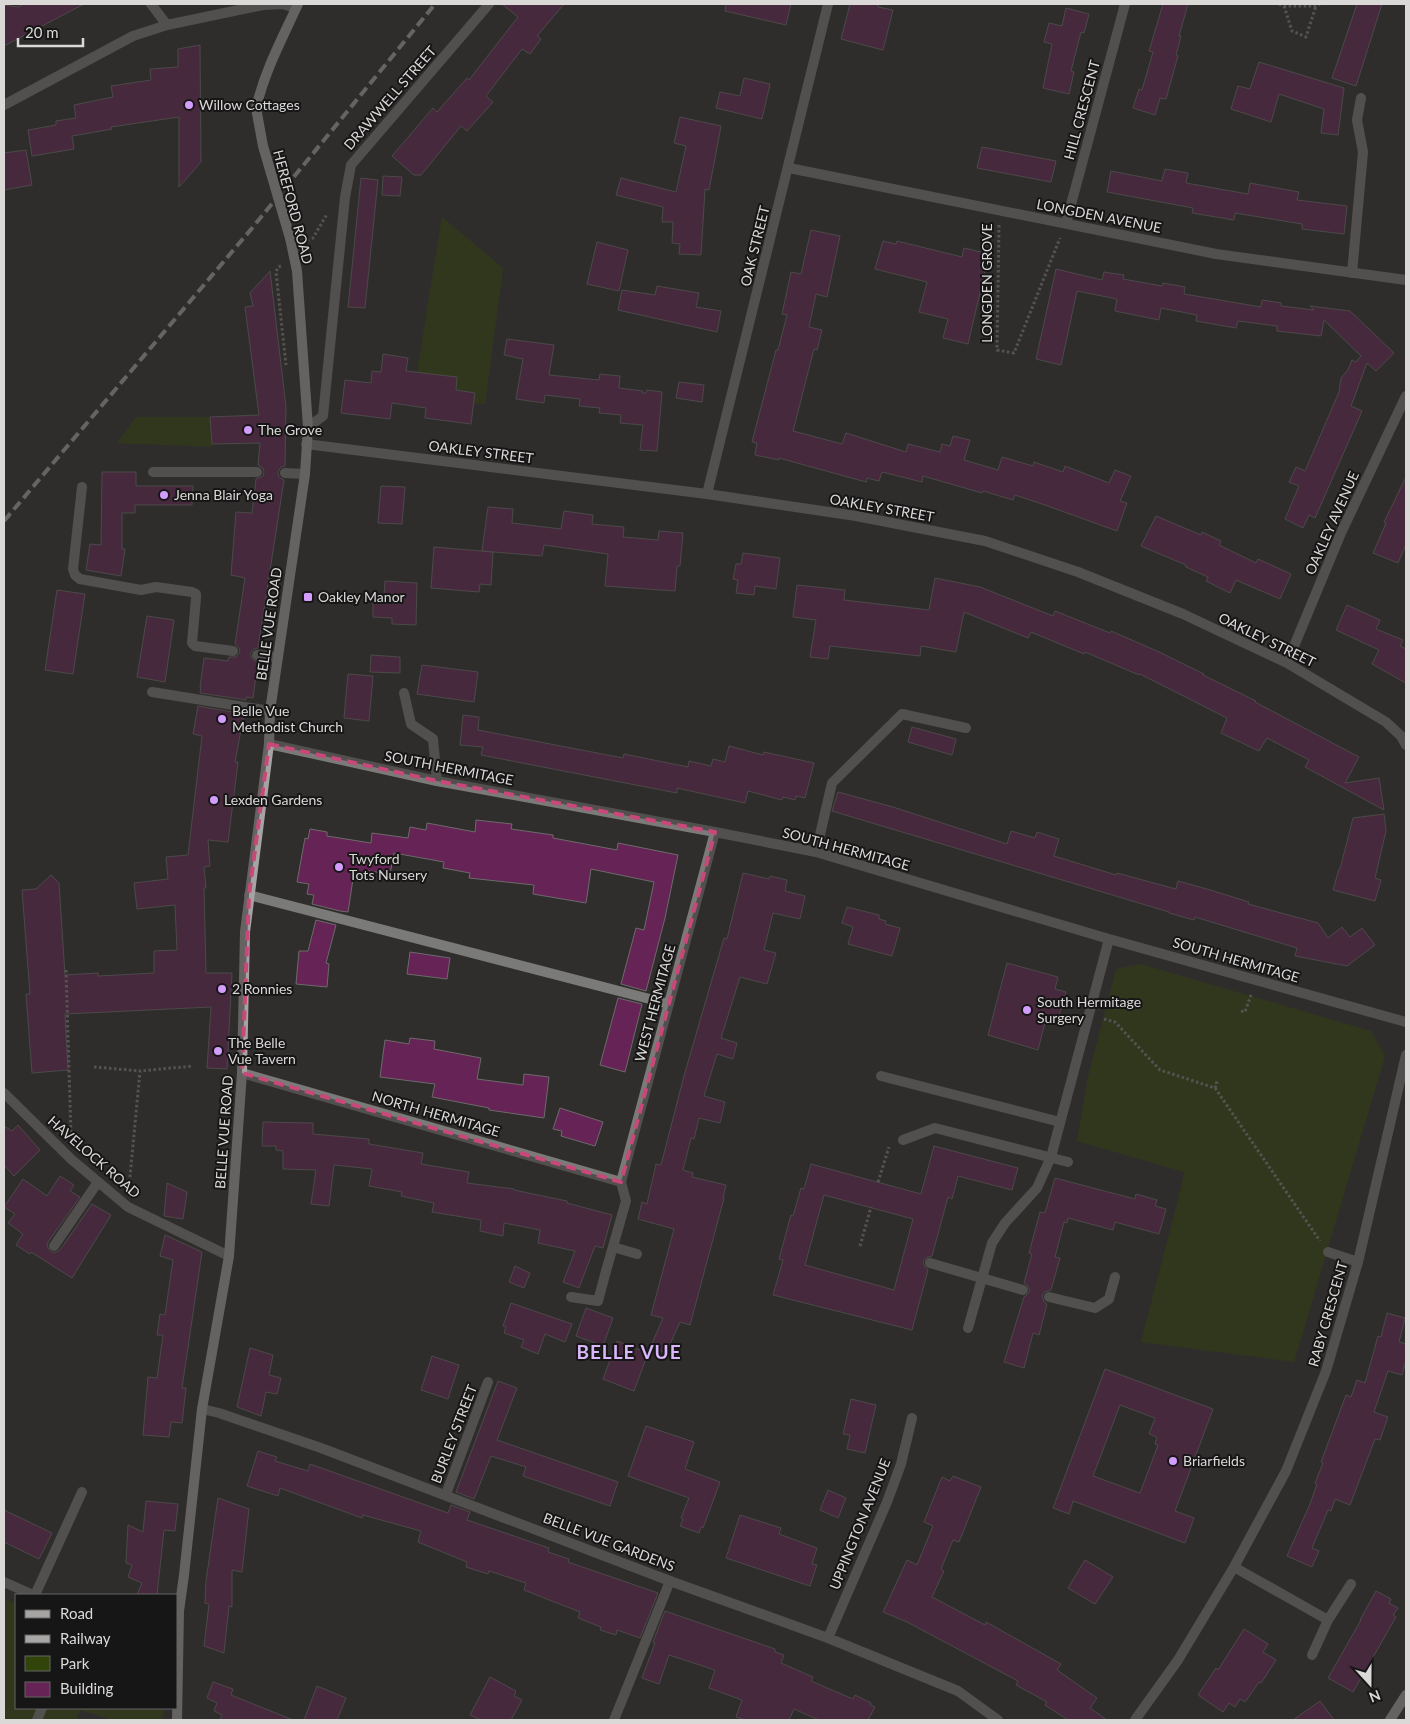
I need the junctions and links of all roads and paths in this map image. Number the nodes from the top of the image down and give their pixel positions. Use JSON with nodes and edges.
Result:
{"nodes":[{"id":1,"x":151,"y":4,"type":"edge"},
{"id":2,"x":490,"y":4,"type":"edge"},
{"id":3,"x":828,"y":4,"type":"edge"},
{"id":4,"x":1125,"y":4,"type":"edge"},
{"id":5,"x":1279,"y":4,"type":"edge"},
{"id":6,"x":1318,"y":5,"type":"edge"},
{"id":7,"x":297,"y":6,"type":"edge"},
{"id":8,"x":1284,"y":6,"type":"junction"},
{"id":9,"x":166,"y":25,"type":"junction"},
{"id":10,"x":1361,"y":98,"type":"dead end"},
{"id":11,"x":4,"y":105,"type":"edge"},
{"id":12,"x":788,"y":168,"type":"junction"},
{"id":13,"x":332,"y":206,"type":"dead end"},
{"id":14,"x":999,"y":210,"type":"junction"},
{"id":15,"x":1066,"y":223,"type":"junction"},
{"id":16,"x":313,"y":238,"type":"dead end"},
{"id":17,"x":278,"y":267,"type":"dead end"},
{"id":18,"x":276,"y":272,"type":"dead end"},
{"id":19,"x":1352,"y":274,"type":"junction"},
{"id":20,"x":1406,"y":280,"type":"edge"},
{"id":21,"x":1406,"y":396,"type":"edge"},
{"id":22,"x":308,"y":426,"type":"junction"},
{"id":23,"x":306,"y":444,"type":"junction"},
{"id":24,"x":153,"y":472,"type":"dead end"},
{"id":25,"x":257,"y":472,"type":"dead end"},
{"id":26,"x":285,"y":473,"type":"dead end"},
{"id":27,"x":305,"y":474,"type":"junction"},
{"id":28,"x":82,"y":487,"type":"dead end"},
{"id":29,"x":707,"y":494,"type":"junction"},
{"id":30,"x":233,"y":651,"type":"dead end"},
{"id":31,"x":257,"y":655,"type":"dead end"},
{"id":32,"x":278,"y":657,"type":"junction"},
{"id":33,"x":1287,"y":663,"type":"junction"},
{"id":34,"x":152,"y":692,"type":"dead end"},
{"id":35,"x":404,"y":693,"type":"dead end"},
{"id":36,"x":270,"y":711,"type":"junction"},
{"id":37,"x":966,"y":728,"type":"dead end"},
{"id":38,"x":269,"y":744,"type":"junction"},
{"id":39,"x":1406,"y":745,"type":"edge"},
{"id":40,"x":437,"y":781,"type":"junction"},
{"id":41,"x":715,"y":832,"type":"junction"},
{"id":42,"x":816,"y":852,"type":"junction"},
{"id":43,"x":249,"y":895,"type":"junction"},
{"id":44,"x":1109,"y":939,"type":"junction"},
{"id":45,"x":66,"y":970,"type":"dead end"},
{"id":46,"x":1251,"y":996,"type":"dead end"},
{"id":47,"x":669,"y":1004,"type":"junction"},
{"id":48,"x":1241,"y":1011,"type":"dead end"},
{"id":49,"x":1089,"y":1016,"type":"junction"},
{"id":50,"x":1406,"y":1022,"type":"edge"},
{"id":51,"x":1406,"y":1055,"type":"edge"},
{"id":52,"x":193,"y":1066,"type":"dead end"},
{"id":53,"x":94,"y":1067,"type":"dead end"},
{"id":54,"x":140,"y":1071,"type":"junction"},
{"id":55,"x":242,"y":1073,"type":"junction"},
{"id":56,"x":881,"y":1076,"type":"dead end"},
{"id":57,"x":1215,"y":1082,"type":"dead end"},
{"id":58,"x":1215,"y":1088,"type":"junction"},
{"id":59,"x":4,"y":1093,"type":"edge"},
{"id":60,"x":1060,"y":1122,"type":"junction"},
{"id":61,"x":903,"y":1140,"type":"dead end"},
{"id":62,"x":889,"y":1146,"type":"dead end"},
{"id":63,"x":1051,"y":1157,"type":"junction"},
{"id":64,"x":71,"y":1160,"type":"junction"},
{"id":65,"x":1068,"y":1162,"type":"dead end"},
{"id":66,"x":98,"y":1182,"type":"junction"},
{"id":67,"x":621,"y":1182,"type":"junction"},
{"id":68,"x":878,"y":1182,"type":"dead end"},
{"id":69,"x":128,"y":1208,"type":"junction"},
{"id":70,"x":871,"y":1208,"type":"dead end"},
{"id":71,"x":54,"y":1246,"type":"dead end"},
{"id":72,"x":860,"y":1246,"type":"dead end"},
{"id":73,"x":613,"y":1247,"type":"junction"},
{"id":74,"x":1328,"y":1252,"type":"joint"},
{"id":75,"x":637,"y":1254,"type":"dead end"},
{"id":76,"x":229,"y":1256,"type":"junction"},
{"id":77,"x":1358,"y":1262,"type":"junction"},
{"id":78,"x":930,"y":1263,"type":"dead end"},
{"id":79,"x":1115,"y":1277,"type":"dead end"},
{"id":80,"x":981,"y":1278,"type":"junction"},
{"id":81,"x":1023,"y":1290,"type":"dead end"},
{"id":82,"x":570,"y":1297,"type":"dead end"},
{"id":83,"x":1049,"y":1297,"type":"dead end"},
{"id":84,"x":968,"y":1328,"type":"dead end"},
{"id":85,"x":488,"y":1382,"type":"dead end"},
{"id":86,"x":202,"y":1409,"type":"junction"},
{"id":87,"x":912,"y":1418,"type":"dead end"},
{"id":88,"x":82,"y":1492,"type":"dead end"},
{"id":89,"x":446,"y":1494,"type":"junction"},
{"id":90,"x":1234,"y":1567,"type":"junction"},
{"id":91,"x":670,"y":1581,"type":"junction"},
{"id":92,"x":4,"y":1582,"type":"edge"},
{"id":93,"x":1351,"y":1584,"type":"dead end"},
{"id":94,"x":32,"y":1594,"type":"edge"},
{"id":95,"x":34,"y":1594,"type":"edge"},
{"id":96,"x":178,"y":1612,"type":"edge"},
{"id":97,"x":1328,"y":1620,"type":"junction"},
{"id":98,"x":828,"y":1638,"type":"junction"},
{"id":99,"x":1312,"y":1655,"type":"dead end"},
{"id":100,"x":1406,"y":1695,"type":"edge"},
{"id":101,"x":614,"y":1720,"type":"edge"},
{"id":102,"x":998,"y":1720,"type":"edge"},
{"id":103,"x":1135,"y":1720,"type":"edge"},
{"id":104,"x":1390,"y":1720,"type":"edge"}],
"edges":[{"from":1,"to":9,"type":"street"},
{"from":2,"to":22,"type":"street","name":"DRAWWELL STREET"},
{"from":3,"to":12,"type":"street","name":"OAK STREET"},
{"from":4,"to":15,"type":"street","name":"HILL CRESCENT"},
{"from":5,"to":8,"type":"path"},
{"from":6,"to":8,"type":"path"},
{"from":6,"to":8,"type":"path"},
{"from":7,"to":9,"type":"street"},
{"from":7,"to":22,"type":"street","name":"HEREFORD ROAD","bridge":true},
{"from":9,"to":11,"type":"street"},
{"from":10,"to":19,"type":"street"},
{"from":12,"to":14,"type":"street","name":"LONGDEN AVENUE"},
{"from":12,"to":29,"type":"street","name":"OAK STREET"},
{"from":13,"to":16,"type":"path"},
{"from":14,"to":15,"type":"street","name":"LONGDEN AVENUE"},
{"from":14,"to":15,"type":"path","name":"LONGDEN GROVE"},
{"from":15,"to":19,"type":"street","name":"LONGDEN AVENUE"},
{"from":17,"to":18,"type":"path"},
{"from":19,"to":20,"type":"street","name":"LONGDEN AVENUE"},
{"from":21,"to":33,"type":"street","name":"OAKLEY AVENUE"},
{"from":22,"to":23,"type":"street","name":"BELLE VUE ROAD"},
{"from":23,"to":27,"type":"street","name":"BELLE VUE ROAD"},
{"from":23,"to":29,"type":"street","name":"OAKLEY STREET"},
{"from":24,"to":25,"type":"street"},
{"from":26,"to":27,"type":"street"},
{"from":27,"to":32,"type":"street","name":"BELLE VUE ROAD"},
{"from":28,"to":30,"type":"street"},
{"from":29,"to":33,"type":"street","name":"OAKLEY STREET"},
{"from":31,"to":32,"type":"street"},
{"from":32,"to":36,"type":"street","name":"BELLE VUE ROAD"},
{"from":33,"to":39,"type":"street","name":"OAKLEY STREET"},
{"from":34,"to":36,"type":"street"},
{"from":35,"to":40,"type":"street"},
{"from":36,"to":38,"type":"street","name":"BELLE VUE ROAD"},
{"from":37,"to":42,"type":"street"},
{"from":38,"to":40,"type":"street","name":"SOUTH HERMITAGE"},
{"from":38,"to":43,"type":"street","name":"BELLE VUE ROAD"},
{"from":40,"to":41,"type":"street","name":"SOUTH HERMITAGE"},
{"from":41,"to":42,"type":"street","name":"SOUTH HERMITAGE"},
{"from":41,"to":47,"type":"street","name":"WEST HERMITAGE"},
{"from":42,"to":44,"type":"street","name":"SOUTH HERMITAGE"},
{"from":43,"to":47,"type":"street"},
{"from":43,"to":55,"type":"street","name":"BELLE VUE ROAD"},
{"from":44,"to":49,"type":"street"},
{"from":44,"to":50,"type":"street","name":"SOUTH HERMITAGE"},
{"from":45,"to":64,"type":"path"},
{"from":46,"to":48,"type":"path"},
{"from":47,"to":67,"type":"street","name":"WEST HERMITAGE"},
{"from":49,"to":58,"type":"path"},
{"from":49,"to":60,"type":"street"},
{"from":51,"to":77,"type":"street","name":"RABY CRESCENT"},
{"from":52,"to":54,"type":"path"},
{"from":53,"to":54,"type":"path"},
{"from":54,"to":69,"type":"path"},
{"from":55,"to":67,"type":"street","name":"NORTH HERMITAGE"},
{"from":55,"to":76,"type":"street","name":"BELLE VUE ROAD"},
{"from":56,"to":60,"type":"street"},
{"from":57,"to":58,"type":"path"},
{"from":58,"to":74,"type":"path"},
{"from":59,"to":64,"type":"street","name":"HAVELOCK ROAD"},
{"from":60,"to":63,"type":"street"},
{"from":61,"to":63,"type":"street"},
{"from":62,"to":68,"type":"path"},
{"from":63,"to":65,"type":"street"},
{"from":63,"to":80,"type":"street"},
{"from":64,"to":66,"type":"street","name":"HAVELOCK ROAD"},
{"from":66,"to":69,"type":"street","name":"HAVELOCK ROAD"},
{"from":66,"to":71,"type":"street"},
{"from":67,"to":73,"type":"street"},
{"from":69,"to":76,"type":"street","name":"HAVELOCK ROAD"},
{"from":70,"to":72,"type":"path"},
{"from":73,"to":75,"type":"street"},
{"from":73,"to":82,"type":"street"},
{"from":74,"to":77,"type":"street"},
{"from":76,"to":86,"type":"street","name":"BELLE VUE ROAD"},
{"from":77,"to":90,"type":"street","name":"RABY CRESCENT"},
{"from":78,"to":80,"type":"street"},
{"from":79,"to":83,"type":"street"},
{"from":80,"to":81,"type":"street"},
{"from":80,"to":84,"type":"street"},
{"from":85,"to":89,"type":"street","name":"BURLEY STREET"},
{"from":86,"to":89,"type":"street","name":"BELLE VUE GARDENS"},
{"from":86,"to":96,"type":"street","name":"BELLE VUE ROAD"},
{"from":87,"to":98,"type":"street","name":"UPPINGTON AVENUE"},
{"from":88,"to":95,"type":"street"},
{"from":89,"to":91,"type":"street","name":"BELLE VUE GARDENS"},
{"from":90,"to":97,"type":"street"},
{"from":90,"to":103,"type":"street","name":"RABY CRESCENT"},
{"from":91,"to":98,"type":"street","name":"BELLE VUE GARDENS"},
{"from":91,"to":101,"type":"street"},
{"from":92,"to":94,"type":"street"},
{"from":93,"to":97,"type":"street"},
{"from":97,"to":99,"type":"street"},
{"from":98,"to":102,"type":"street","name":"BELLE VUE GARDENS"},
{"from":100,"to":104,"type":"street"}]}
